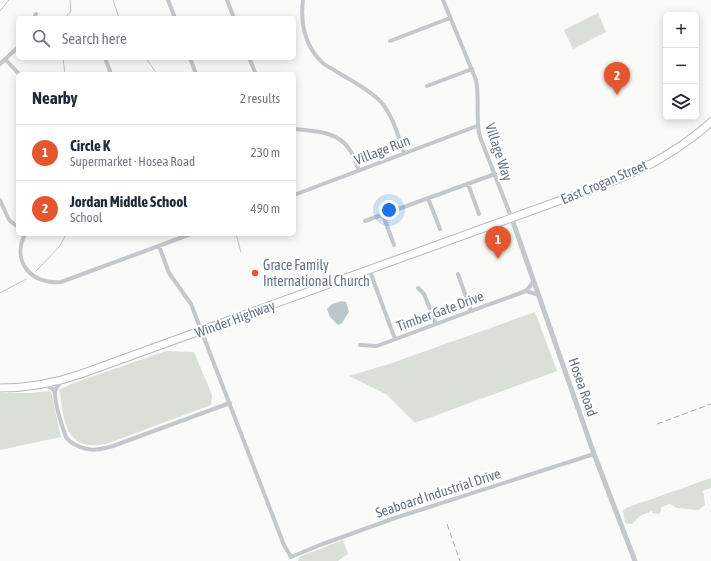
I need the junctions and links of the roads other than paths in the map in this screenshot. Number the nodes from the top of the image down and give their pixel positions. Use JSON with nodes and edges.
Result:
{"nodes":[{"id":1,"x":168,"y":0,"type":"edge"},
{"id":2,"x":227,"y":0,"type":"edge"},
{"id":3,"x":303,"y":0,"type":"edge"},
{"id":4,"x":443,"y":0,"type":"edge"},
{"id":5,"x":174,"y":16,"type":"edge"},
{"id":6,"x":233,"y":16,"type":"edge"},
{"id":7,"x":450,"y":18,"type":"junction"},
{"id":8,"x":390,"y":41,"type":"dead end"},
{"id":9,"x":16,"y":49,"type":"edge"},
{"id":10,"x":5,"y":59,"type":"junction"},
{"id":11,"x":106,"y":60,"type":"edge"},
{"id":12,"x":191,"y":60,"type":"edge"},
{"id":13,"x":250,"y":60,"type":"edge"},
{"id":14,"x":0,"y":64,"type":"edge"},
{"id":15,"x":472,"y":69,"type":"junction"},
{"id":16,"x":17,"y":72,"type":"edge"},
{"id":17,"x":110,"y":72,"type":"edge"},
{"id":18,"x":195,"y":72,"type":"edge"},
{"id":19,"x":255,"y":72,"type":"edge"},
{"id":20,"x":427,"y":86,"type":"dead end"},
{"id":21,"x":711,"y":122,"type":"edge"},
{"id":22,"x":477,"y":126,"type":"junction"},
{"id":23,"x":296,"y":128,"type":"edge"},
{"id":24,"x":404,"y":153,"type":"junction"},
{"id":25,"x":359,"y":170,"type":"junction"},
{"id":26,"x":495,"y":174,"type":"junction"},
{"id":27,"x":468,"y":184,"type":"junction"},
{"id":28,"x":296,"y":194,"type":"edge"},
{"id":29,"x":428,"y":198,"type":"junction"},
{"id":30,"x":0,"y":200,"type":"edge"},
{"id":31,"x":479,"y":214,"type":"dead end"},
{"id":32,"x":383,"y":215,"type":"junction"},
{"id":33,"x":512,"y":219,"type":"junction"},
{"id":34,"x":365,"y":221,"type":"dead end"},
{"id":35,"x":16,"y":225,"type":"edge"},
{"id":36,"x":440,"y":229,"type":"dead end"},
{"id":37,"x":24,"y":236,"type":"edge"},
{"id":38,"x":186,"y":236,"type":"edge"},
{"id":39,"x":394,"y":245,"type":"dead end"},
{"id":40,"x":159,"y":246,"type":"junction"},
{"id":41,"x":369,"y":269,"type":"junction"},
{"id":42,"x":458,"y":274,"type":"dead end"},
{"id":43,"x":534,"y":280,"type":"junction"},
{"id":44,"x":418,"y":288,"type":"dead end"},
{"id":45,"x":526,"y":291,"type":"junction"},
{"id":46,"x":539,"y":295,"type":"junction"},
{"id":47,"x":471,"y":311,"type":"junction"},
{"id":48,"x":436,"y":324,"type":"junction"},
{"id":49,"x":202,"y":331,"type":"junction"},
{"id":50,"x":395,"y":339,"type":"junction"},
{"id":51,"x":360,"y":345,"type":"dead end"},
{"id":52,"x":62,"y":381,"type":"junction"},
{"id":53,"x":42,"y":385,"type":"junction"},
{"id":54,"x":0,"y":388,"type":"edge"},
{"id":55,"x":56,"y":393,"type":"junction"},
{"id":56,"x":230,"y":403,"type":"junction"},
{"id":57,"x":594,"y":454,"type":"junction"},
{"id":58,"x":635,"y":561,"type":"edge"}],
"edges":[{"from":1,"to":5,"type":"street"},
{"from":2,"to":6,"type":"street"},
{"from":3,"to":24,"type":"street"},
{"from":4,"to":7,"type":"street","name":"Village Way"},
{"from":7,"to":8,"type":"street"},
{"from":7,"to":15,"type":"street","name":"Village Way"},
{"from":9,"to":10,"type":"street"},
{"from":10,"to":14,"type":"street"},
{"from":10,"to":16,"type":"street"},
{"from":11,"to":17,"type":"street"},
{"from":12,"to":18,"type":"street"},
{"from":13,"to":19,"type":"street"},
{"from":15,"to":20,"type":"street"},
{"from":15,"to":22,"type":"street","name":"Village Way"},
{"from":21,"to":33,"type":"main road","name":"East Crogan Street"},
{"from":22,"to":24,"type":"street","name":"Village Run"},
{"from":22,"to":26,"type":"street","name":"Village Way"},
{"from":23,"to":25,"type":"street"},
{"from":24,"to":25,"type":"street","name":"Village Run"},
{"from":25,"to":28,"type":"street","name":"Village Run"},
{"from":26,"to":27,"type":"street"},
{"from":26,"to":33,"type":"street","name":"Village Way"},
{"from":27,"to":29,"type":"street"},
{"from":27,"to":31,"type":"street"},
{"from":29,"to":32,"type":"street"},
{"from":29,"to":36,"type":"street"},
{"from":30,"to":35,"type":"street"},
{"from":32,"to":34,"type":"street"},
{"from":32,"to":39,"type":"street"},
{"from":33,"to":41,"type":"main road","name":"Winder Highway"},
{"from":33,"to":43,"type":"street","name":"Hosea Road"},
{"from":37,"to":40,"type":"street"},
{"from":38,"to":40,"type":"street"},
{"from":40,"to":49,"type":"street"},
{"from":41,"to":49,"type":"main road","name":"Winder Highway"},
{"from":41,"to":50,"type":"street"},
{"from":42,"to":47,"type":"street"},
{"from":43,"to":45,"type":"street"},
{"from":43,"to":46,"type":"street","name":"Hosea Road"},
{"from":44,"to":48,"type":"street"},
{"from":45,"to":46,"type":"street"},
{"from":45,"to":47,"type":"street","name":"Timber Gate Drive"},
{"from":46,"to":57,"type":"street","name":"Hosea Road"},
{"from":47,"to":48,"type":"street","name":"Timber Gate Drive"},
{"from":48,"to":50,"type":"street","name":"Timber Gate Drive"},
{"from":49,"to":52,"type":"main road","name":"Winder Highway"},
{"from":49,"to":56,"type":"street"},
{"from":50,"to":51,"type":"street","name":"Timber Gate Drive"},
{"from":52,"to":53,"type":"main road","name":"Winder Highway"},
{"from":52,"to":55,"type":"street"},
{"from":53,"to":54,"type":"main road","name":"Winder Highway"},
{"from":53,"to":55,"type":"street"},
{"from":55,"to":56,"type":"street"},
{"from":56,"to":57,"type":"street","name":"Seaboard Industrial Drive"},
{"from":57,"to":58,"type":"street","name":"Hosea Road"}]}
